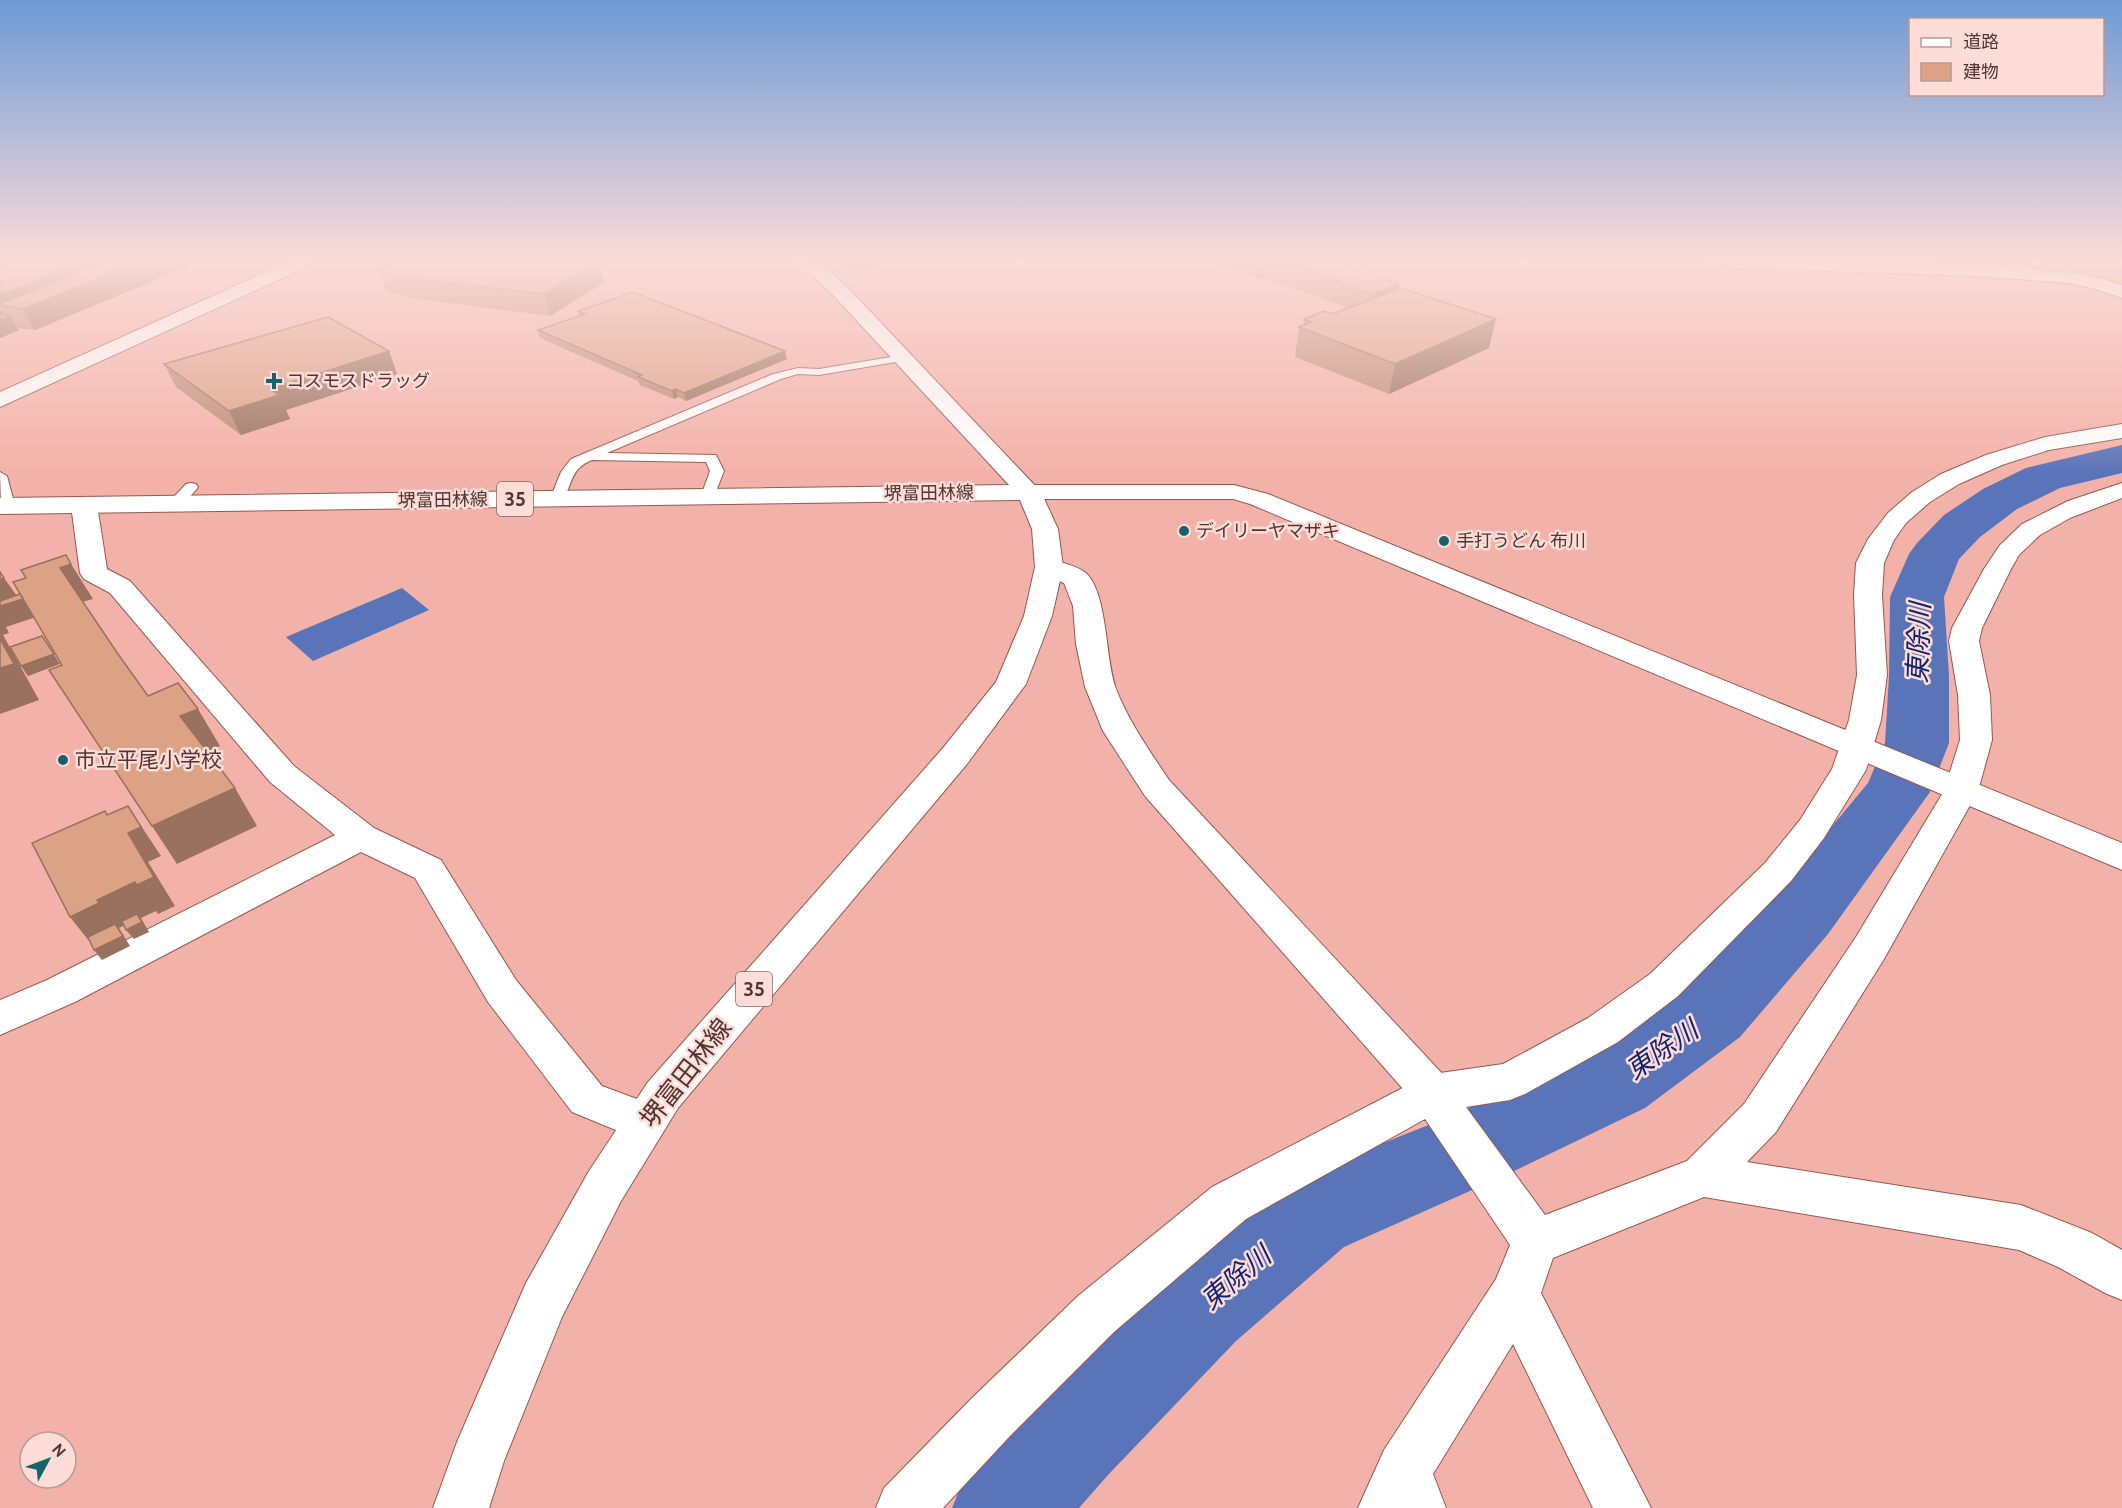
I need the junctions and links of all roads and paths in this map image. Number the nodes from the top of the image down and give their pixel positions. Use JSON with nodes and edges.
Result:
{"nodes":[{"id":1,"x":118,"y":332,"type":"edge"},
{"id":2,"x":148,"y":332,"type":"edge"},
{"id":3,"x":879,"y":332,"type":"edge"},
{"id":4,"x":903,"y":358,"type":"junction"},
{"id":5,"x":0,"y":385,"type":"edge"},
{"id":6,"x":0,"y":400,"type":"edge"},
{"id":7,"x":2122,"y":431,"type":"edge"},
{"id":8,"x":589,"y":456,"type":"junction"},
{"id":9,"x":0,"y":476,"type":"edge"},
{"id":10,"x":2122,"y":490,"type":"edge"},
{"id":11,"x":1029,"y":492,"type":"junction"},
{"id":12,"x":708,"y":496,"type":"junction"},
{"id":13,"x":557,"y":499,"type":"junction"},
{"id":14,"x":84,"y":505,"type":"junction"},
{"id":15,"x":4,"y":506,"type":"edge"},
{"id":16,"x":1049,"y":567,"type":"junction"},
{"id":17,"x":1865,"y":751,"type":"junction"},
{"id":18,"x":1952,"y":787,"type":"junction"},
{"id":19,"x":361,"y":837,"type":"junction"},
{"id":20,"x":2122,"y":857,"type":"edge"},
{"id":21,"x":0,"y":1018,"type":"edge"},
{"id":22,"x":1442,"y":1109,"type":"junction"},
{"id":23,"x":645,"y":1122,"type":"junction"},
{"id":24,"x":1703,"y":1176,"type":"junction"},
{"id":25,"x":1527,"y":1229,"type":"junction"},
{"id":26,"x":2122,"y":1276,"type":"edge"},
{"id":27,"x":1515,"y":1295,"type":"junction"},
{"id":28,"x":1403,"y":1495,"type":"edge"},
{"id":29,"x":460,"y":1508,"type":"edge"},
{"id":30,"x":904,"y":1508,"type":"edge"},
{"id":31,"x":1623,"y":1508,"type":"edge"}],
"edges":[{"from":1,"to":5,"type":"main road"},
{"from":2,"to":6,"type":"main road"},
{"from":3,"to":4,"type":"main road","name":"堺富田林線","number":"35"},
{"from":4,"to":8,"type":"lane"},
{"from":4,"to":11,"type":"main road","name":"堺富田林線","number":"35"},
{"from":7,"to":17,"type":"main road"},
{"from":8,"to":12,"type":"lane"},
{"from":8,"to":13,"type":"lane"},
{"from":9,"to":15,"type":"lane"},
{"from":10,"to":18,"type":"main road"},
{"from":11,"to":12,"type":"main road","name":"堺富田林線","number":"35"},
{"from":11,"to":16,"type":"main road","name":"堺富田林線","number":"35"},
{"from":11,"to":17,"type":"main road"},
{"from":12,"to":13,"type":"main road","name":"堺富田林線","number":"35"},
{"from":13,"to":14,"type":"main road","name":"堺富田林線","number":"35"},
{"from":14,"to":15,"type":"main road","name":"堺富田林線","number":"35"},
{"from":14,"to":19,"type":"main road"},
{"from":16,"to":22,"type":"main road"},
{"from":16,"to":23,"type":"main road","name":"堺富田林線","number":"35"},
{"from":17,"to":18,"type":"main road"},
{"from":17,"to":22,"type":"main road"},
{"from":18,"to":20,"type":"main road"},
{"from":18,"to":24,"type":"main road"},
{"from":19,"to":21,"type":"main road"},
{"from":19,"to":23,"type":"main road"},
{"from":22,"to":25,"type":"main road"},
{"from":22,"to":30,"type":"main road"},
{"from":23,"to":29,"type":"main road","name":"堺富田林線","number":"35"},
{"from":24,"to":25,"type":"main road"},
{"from":24,"to":26,"type":"main road"},
{"from":25,"to":27,"type":"main road"},
{"from":27,"to":28,"type":"main road"},
{"from":27,"to":31,"type":"main road"}]}
